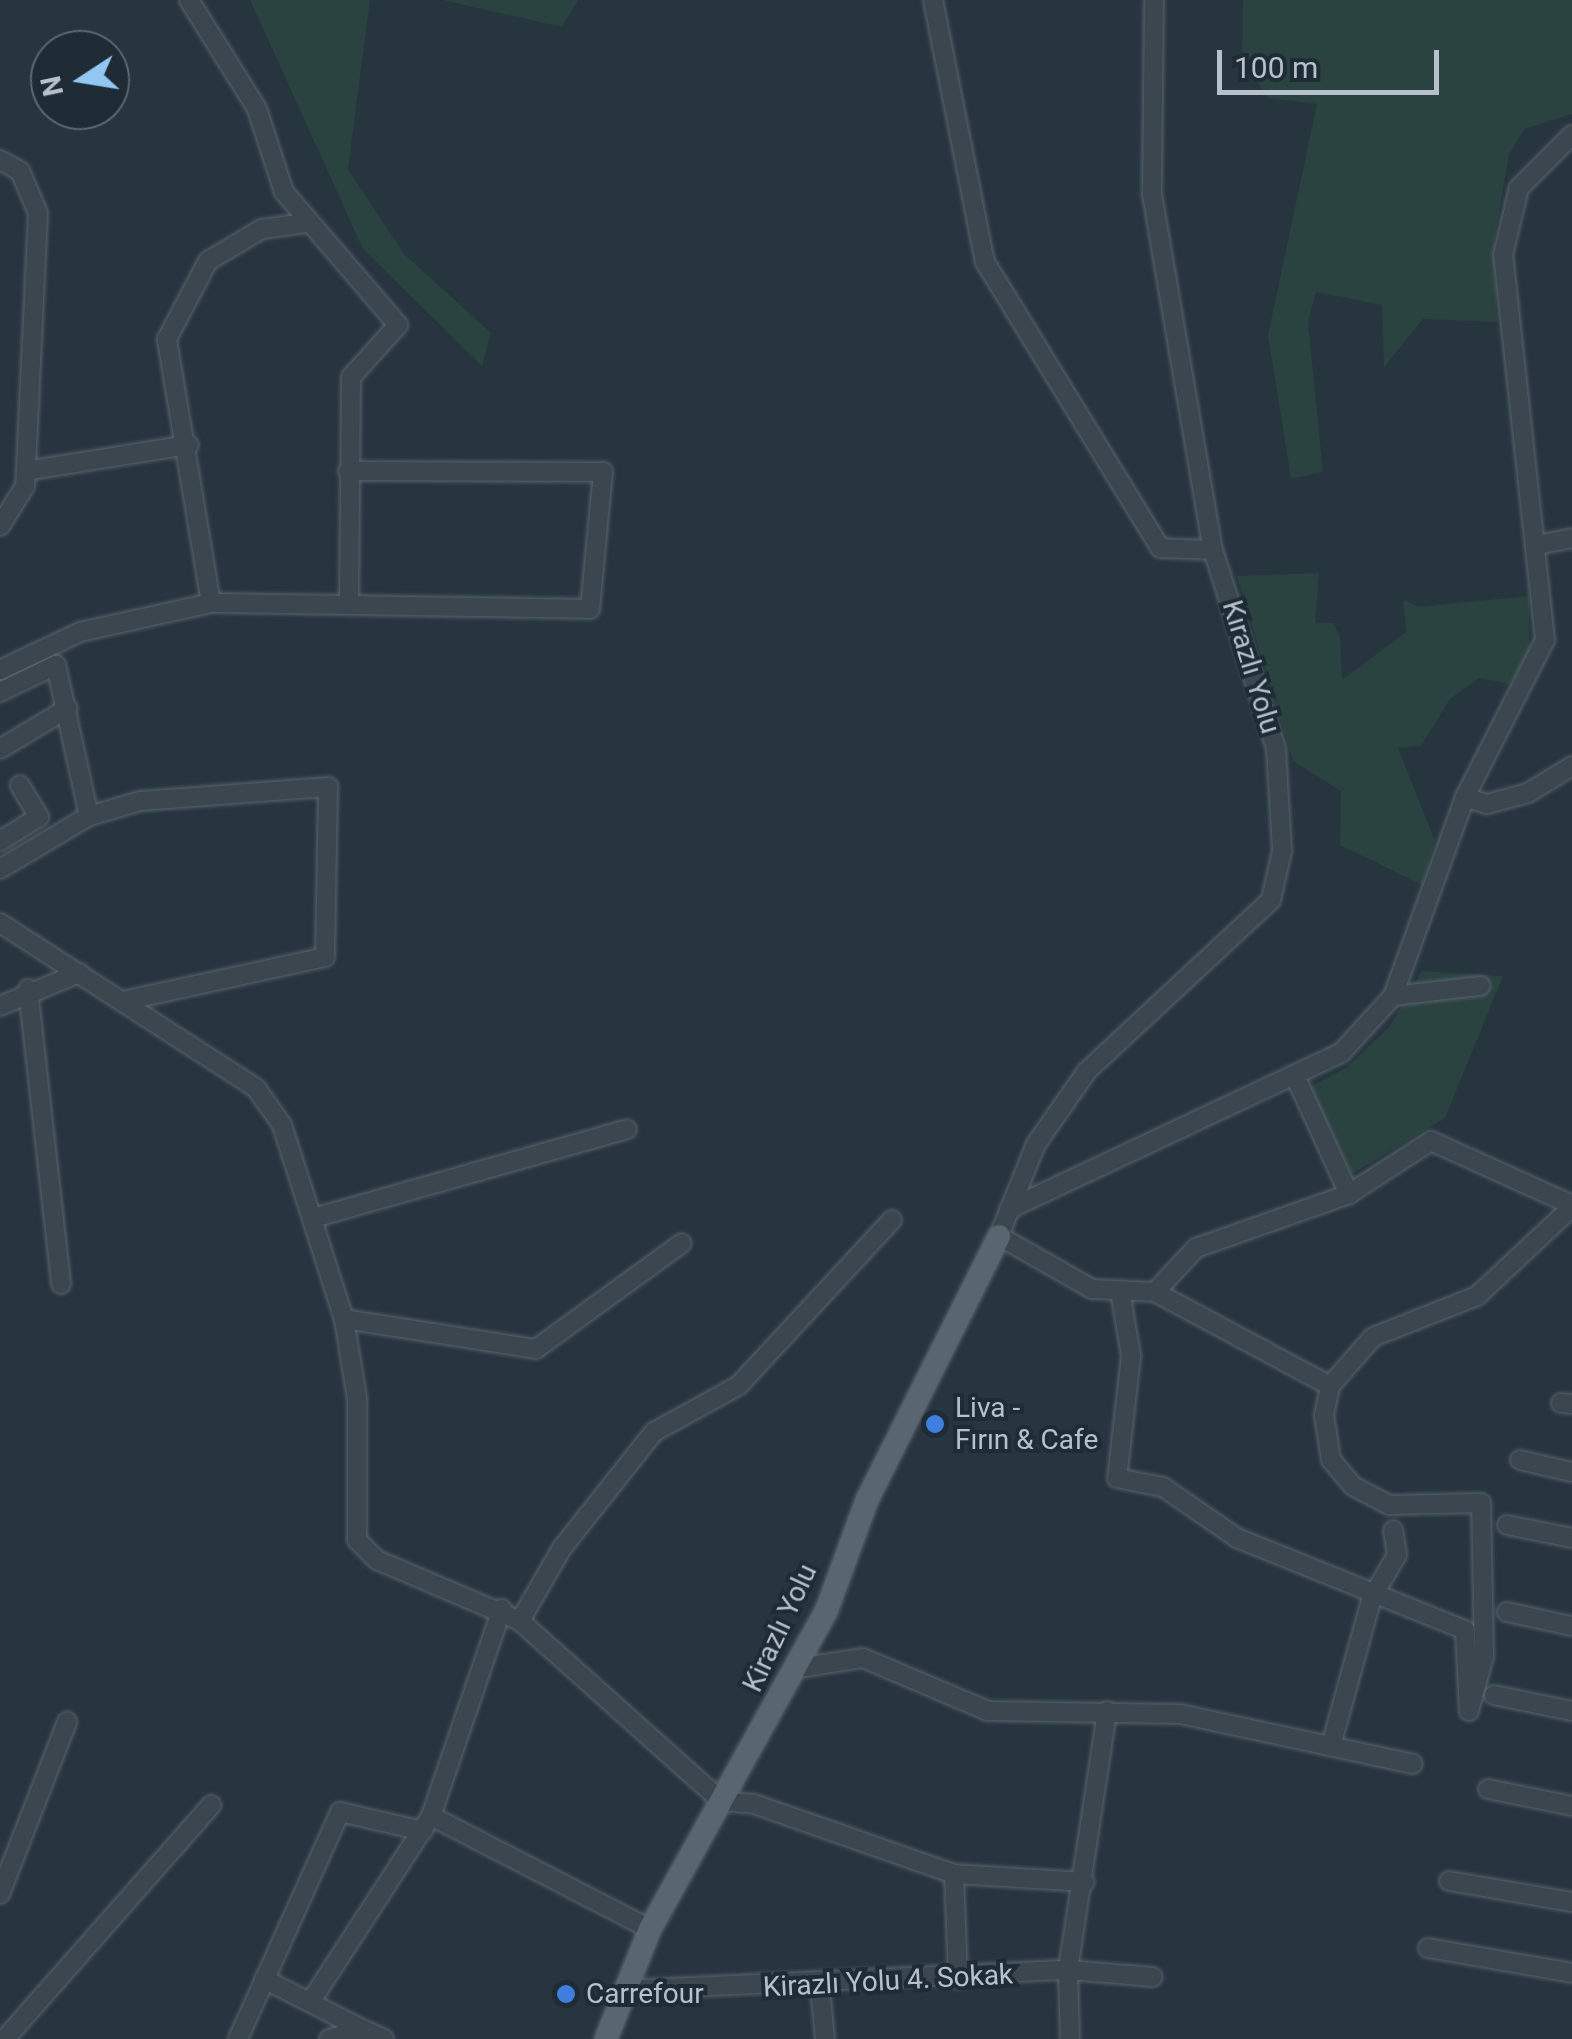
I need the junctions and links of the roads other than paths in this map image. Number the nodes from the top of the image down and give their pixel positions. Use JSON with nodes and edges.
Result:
{"nodes":[{"id":1,"x":189,"y":0,"type":"edge"},
{"id":2,"x":933,"y":0,"type":"edge"},
{"id":3,"x":1154,"y":0,"type":"edge"},
{"id":4,"x":1572,"y":135,"type":"edge"},
{"id":5,"x":0,"y":160,"type":"edge"},
{"id":6,"x":306,"y":223,"type":"junction"},
{"id":7,"x":189,"y":445,"type":"junction"},
{"id":8,"x":26,"y":471,"type":"junction"},
{"id":9,"x":348,"y":471,"type":"junction"},
{"id":10,"x":0,"y":526,"type":"edge"},
{"id":11,"x":1572,"y":538,"type":"edge"},
{"id":12,"x":1537,"y":544,"type":"junction"},
{"id":13,"x":1213,"y":550,"type":"junction"},
{"id":14,"x":349,"y":600,"type":"junction"},
{"id":15,"x":211,"y":603,"type":"junction"},
{"id":16,"x":0,"y":670,"type":"edge"},
{"id":17,"x":0,"y":692,"type":"edge"},
{"id":18,"x":68,"y":708,"type":"junction"},
{"id":19,"x":0,"y":749,"type":"edge"},
{"id":20,"x":1572,"y":766,"type":"edge"},
{"id":21,"x":20,"y":785,"type":"dead end"},
{"id":22,"x":1465,"y":796,"type":"junction"},
{"id":23,"x":89,"y":816,"type":"junction"},
{"id":24,"x":0,"y":840,"type":"edge"},
{"id":25,"x":0,"y":869,"type":"edge"},
{"id":26,"x":0,"y":923,"type":"edge"},
{"id":27,"x":79,"y":973,"type":"junction"},
{"id":28,"x":1480,"y":986,"type":"dead end"},
{"id":29,"x":28,"y":989,"type":"junction"},
{"id":30,"x":1393,"y":996,"type":"junction"},
{"id":31,"x":122,"y":1000,"type":"junction"},
{"id":32,"x":0,"y":1006,"type":"edge"},
{"id":33,"x":1296,"y":1078,"type":"junction"},
{"id":34,"x":626,"y":1129,"type":"dead end"},
{"id":35,"x":1349,"y":1194,"type":"junction"},
{"id":36,"x":1572,"y":1206,"type":"edge"},
{"id":37,"x":1010,"y":1209,"type":"junction"},
{"id":38,"x":317,"y":1217,"type":"junction"},
{"id":39,"x":892,"y":1220,"type":"dead end"},
{"id":40,"x":999,"y":1236,"type":"junction"},
{"id":41,"x":682,"y":1243,"type":"dead end"},
{"id":42,"x":61,"y":1284,"type":"dead end"},
{"id":43,"x":1120,"y":1291,"type":"junction"},
{"id":44,"x":1155,"y":1292,"type":"junction"},
{"id":45,"x":344,"y":1319,"type":"junction"},
{"id":46,"x":1330,"y":1386,"type":"junction"},
{"id":47,"x":1520,"y":1460,"type":"dead end"},
{"id":48,"x":1572,"y":1472,"type":"edge"},
{"id":49,"x":1507,"y":1525,"type":"dead end"},
{"id":50,"x":1393,"y":1530,"type":"dead end"},
{"id":51,"x":1572,"y":1538,"type":"edge"},
{"id":52,"x":1372,"y":1597,"type":"junction"},
{"id":53,"x":502,"y":1609,"type":"junction"},
{"id":54,"x":1507,"y":1612,"type":"dead end"},
{"id":55,"x":520,"y":1621,"type":"junction"},
{"id":56,"x":1572,"y":1626,"type":"edge"},
{"id":57,"x":799,"y":1668,"type":"junction"},
{"id":58,"x":1494,"y":1695,"type":"dead end"},
{"id":59,"x":1107,"y":1711,"type":"junction"},
{"id":60,"x":1572,"y":1712,"type":"edge"},
{"id":61,"x":67,"y":1722,"type":"dead end"},
{"id":62,"x":1332,"y":1742,"type":"junction"},
{"id":63,"x":1413,"y":1764,"type":"dead end"},
{"id":64,"x":1488,"y":1789,"type":"dead end"},
{"id":65,"x":721,"y":1801,"type":"junction"},
{"id":66,"x":211,"y":1805,"type":"dead end"},
{"id":67,"x":1572,"y":1806,"type":"edge"},
{"id":68,"x":427,"y":1824,"type":"junction"},
{"id":69,"x":954,"y":1874,"type":"junction"},
{"id":70,"x":1449,"y":1881,"type":"dead end"},
{"id":71,"x":1085,"y":1882,"type":"junction"},
{"id":72,"x":0,"y":1894,"type":"edge"},
{"id":73,"x":1572,"y":1902,"type":"edge"},
{"id":74,"x":650,"y":1929,"type":"junction"},
{"id":75,"x":1428,"y":1948,"type":"dead end"},
{"id":76,"x":1068,"y":1970,"type":"junction"},
{"id":77,"x":1572,"y":1973,"type":"edge"},
{"id":78,"x":1153,"y":1976,"type":"dead end"},
{"id":79,"x":264,"y":1979,"type":"junction"},
{"id":80,"x":958,"y":1979,"type":"junction"},
{"id":81,"x":820,"y":1988,"type":"junction"},
{"id":82,"x":624,"y":1990,"type":"junction"},
{"id":83,"x":314,"y":1998,"type":"junction"},
{"id":84,"x":362,"y":2029,"type":"junction"},
{"id":85,"x":5,"y":2039,"type":"edge"},
{"id":86,"x":238,"y":2039,"type":"edge"},
{"id":87,"x":330,"y":2039,"type":"edge"},
{"id":88,"x":384,"y":2039,"type":"edge"},
{"id":89,"x":606,"y":2039,"type":"edge"},
{"id":90,"x":825,"y":2039,"type":"edge"},
{"id":91,"x":1070,"y":2039,"type":"edge"}],
"edges":[{"from":1,"to":6,"type":"street"},
{"from":2,"to":13,"type":"street"},
{"from":3,"to":13,"type":"street","name":"Kırazlı Yolu"},
{"from":4,"to":12,"type":"street"},
{"from":5,"to":8,"type":"street"},
{"from":6,"to":7,"type":"street"},
{"from":6,"to":9,"type":"street"},
{"from":7,"to":8,"type":"street"},
{"from":7,"to":15,"type":"street"},
{"from":8,"to":10,"type":"street"},
{"from":9,"to":14,"type":"street"},
{"from":9,"to":14,"type":"street"},
{"from":11,"to":12,"type":"street"},
{"from":12,"to":22,"type":"street"},
{"from":13,"to":37,"type":"street","name":"Kırazlı Yolu"},
{"from":14,"to":15,"type":"street"},
{"from":15,"to":16,"type":"street"},
{"from":17,"to":18,"type":"street"},
{"from":18,"to":19,"type":"street"},
{"from":18,"to":23,"type":"street"},
{"from":20,"to":22,"type":"street"},
{"from":21,"to":24,"type":"street"},
{"from":22,"to":30,"type":"street"},
{"from":23,"to":25,"type":"street"},
{"from":23,"to":31,"type":"street"},
{"from":26,"to":27,"type":"street"},
{"from":27,"to":29,"type":"street"},
{"from":27,"to":31,"type":"street"},
{"from":28,"to":30,"type":"street"},
{"from":29,"to":32,"type":"street"},
{"from":29,"to":42,"type":"street"},
{"from":30,"to":33,"type":"street"},
{"from":31,"to":38,"type":"street"},
{"from":33,"to":35,"type":"street"},
{"from":33,"to":37,"type":"street"},
{"from":34,"to":38,"type":"street"},
{"from":35,"to":36,"type":"street"},
{"from":35,"to":44,"type":"street"},
{"from":36,"to":46,"type":"street"},
{"from":37,"to":40,"type":"street","name":"Kırazlı Yolu"},
{"from":38,"to":45,"type":"street"},
{"from":39,"to":55,"type":"street"},
{"from":40,"to":43,"type":"street"},
{"from":40,"to":57,"type":"main road","name":"Kirazlı Yolu"},
{"from":41,"to":45,"type":"street"},
{"from":43,"to":44,"type":"street"},
{"from":43,"to":52,"type":"street"},
{"from":44,"to":46,"type":"street"},
{"from":45,"to":53,"type":"street"},
{"from":46,"to":52,"type":"street"},
{"from":47,"to":48,"type":"street"},
{"from":49,"to":51,"type":"street"},
{"from":50,"to":52,"type":"street"},
{"from":52,"to":62,"type":"street"},
{"from":53,"to":55,"type":"street"},
{"from":53,"to":68,"type":"street"},
{"from":54,"to":56,"type":"street"},
{"from":55,"to":65,"type":"street"},
{"from":57,"to":59,"type":"street"},
{"from":57,"to":65,"type":"main road","name":"Kirazlı Yolu"},
{"from":58,"to":60,"type":"street"},
{"from":59,"to":62,"type":"street"},
{"from":59,"to":71,"type":"street"},
{"from":61,"to":72,"type":"street"},
{"from":62,"to":63,"type":"street"},
{"from":64,"to":67,"type":"street"},
{"from":65,"to":69,"type":"street"},
{"from":65,"to":74,"type":"main road","name":"Kirazlı Yolu"},
{"from":66,"to":85,"type":"street"},
{"from":68,"to":74,"type":"street"},
{"from":68,"to":79,"type":"street"},
{"from":68,"to":83,"type":"street"},
{"from":69,"to":71,"type":"street"},
{"from":69,"to":80,"type":"street"},
{"from":70,"to":73,"type":"street"},
{"from":71,"to":76,"type":"street"},
{"from":74,"to":82,"type":"main road","name":"Kirazlı Yolu"},
{"from":75,"to":77,"type":"street"},
{"from":76,"to":78,"type":"street","name":"Kirazlı Yolu 4. Sokak"},
{"from":76,"to":80,"type":"street","name":"Kirazlı Yolu 4. Sokak"},
{"from":76,"to":91,"type":"street"},
{"from":79,"to":83,"type":"street"},
{"from":79,"to":86,"type":"street"},
{"from":80,"to":81,"type":"street","name":"Kirazlı Yolu 4. Sokak"},
{"from":81,"to":82,"type":"street","name":"Kirazlı Yolu 4. Sokak"},
{"from":81,"to":90,"type":"street"},
{"from":82,"to":89,"type":"main road","name":"Kirazlı Yolu"},
{"from":83,"to":84,"type":"street"},
{"from":84,"to":87,"type":"street"},
{"from":84,"to":88,"type":"street"}]}
